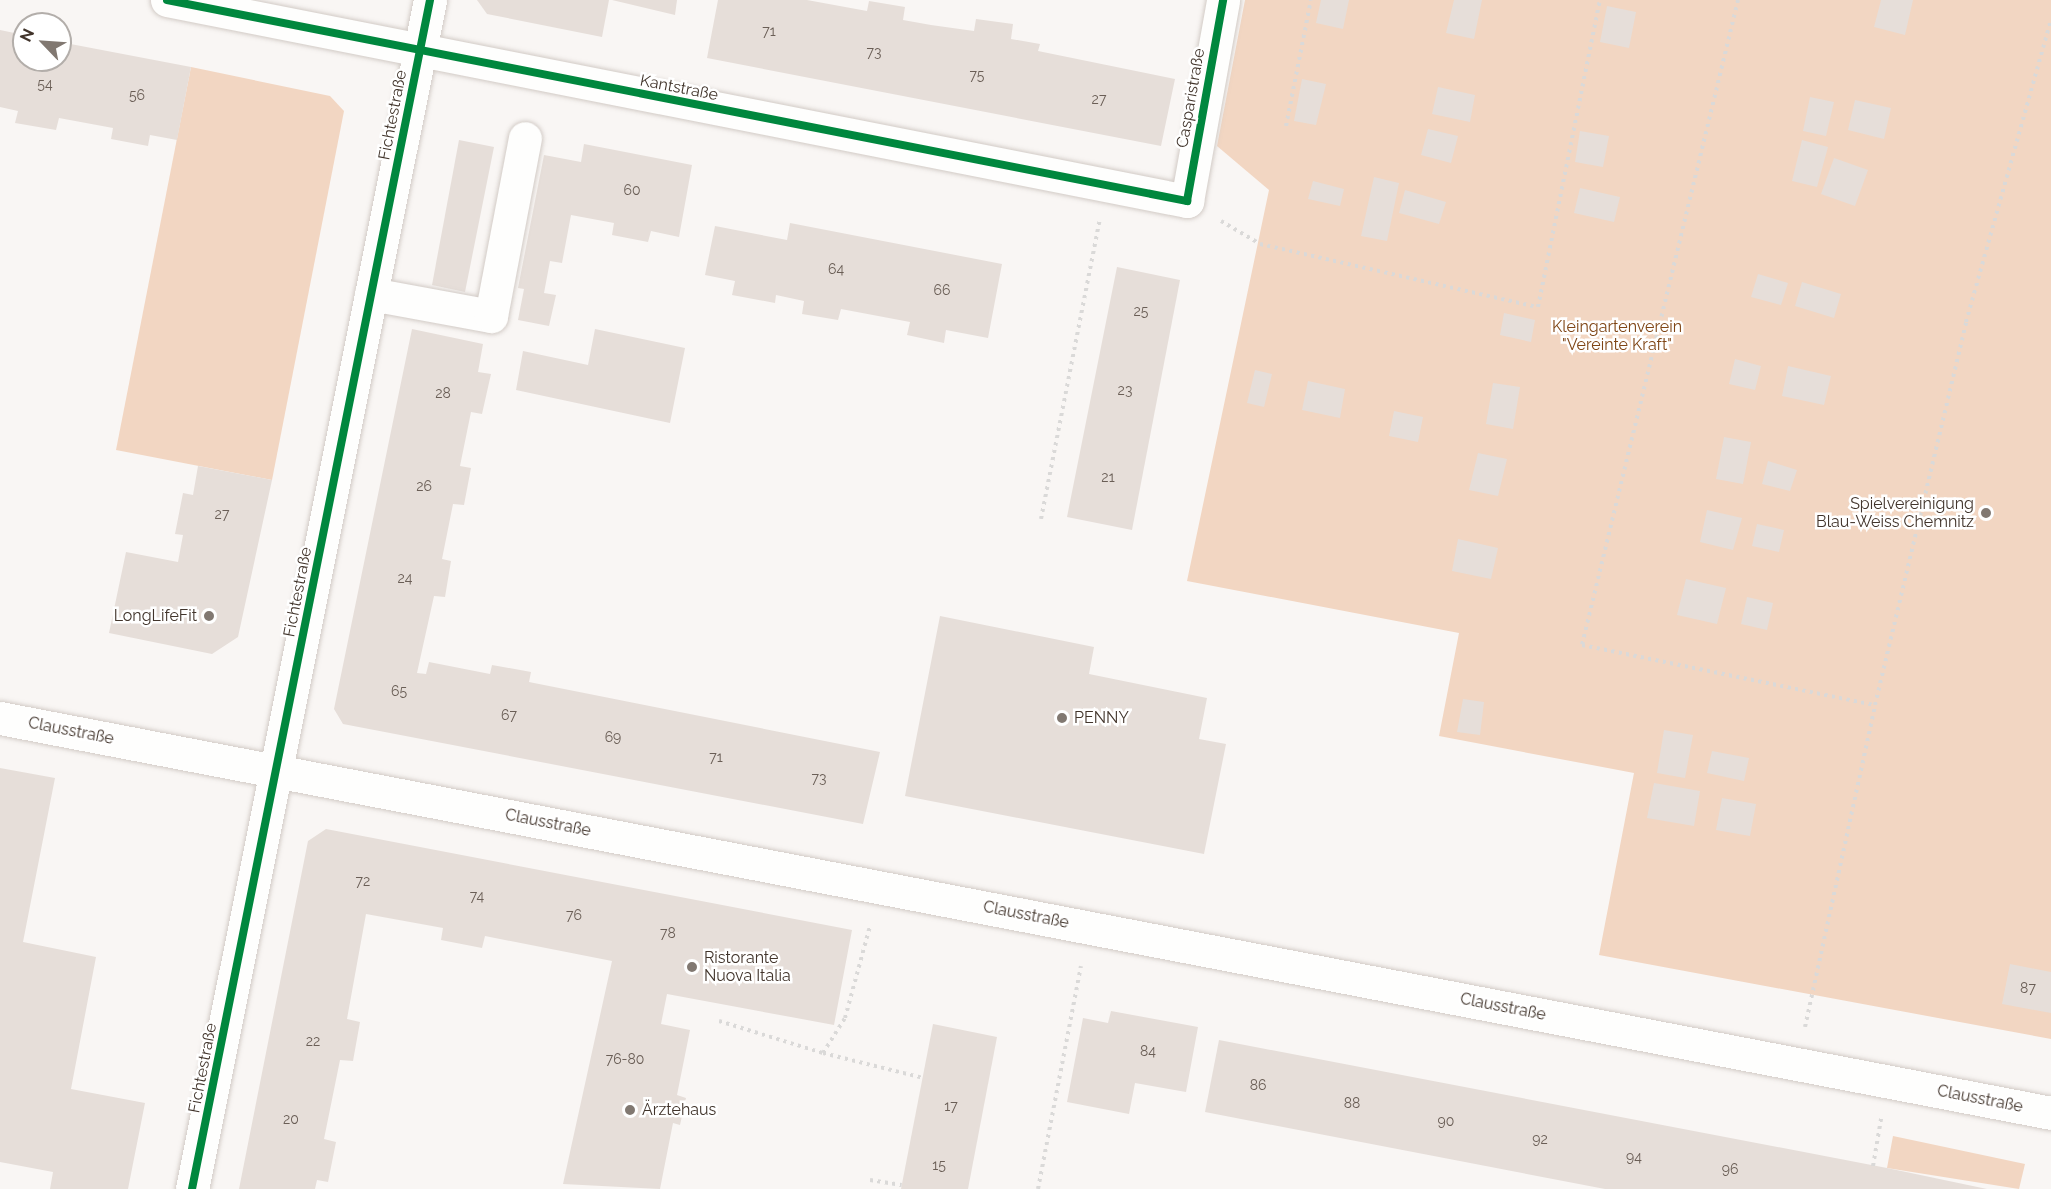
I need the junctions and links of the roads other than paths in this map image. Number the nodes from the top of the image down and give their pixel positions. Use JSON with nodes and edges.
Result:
{"nodes":[{"id":1,"x":167,"y":0,"type":"edge"},
{"id":2,"x":430,"y":0,"type":"edge"},
{"id":3,"x":1223,"y":0,"type":"edge"},
{"id":4,"x":420,"y":51,"type":"junction"},
{"id":5,"x":525,"y":138,"type":"dead end"},
{"id":6,"x":1186,"y":201,"type":"joint"},
{"id":7,"x":371,"y":294,"type":"junction"},
{"id":8,"x":0,"y":718,"type":"edge"},
{"id":9,"x":276,"y":771,"type":"junction"},
{"id":10,"x":2051,"y":1113,"type":"edge"},
{"id":11,"x":192,"y":1189,"type":"edge"}],
"edges":[{"from":1,"to":4,"type":"street","name":"Kantstraße"},
{"from":2,"to":4,"type":"street","name":"Fichtestraße"},
{"from":3,"to":6,"type":"street","name":"Casparistraße"},
{"from":4,"to":6,"type":"street","name":"Kantstraße"},
{"from":4,"to":7,"type":"street","name":"Fichtestraße"},
{"from":5,"to":7,"type":"street"},
{"from":7,"to":9,"type":"street","name":"Fichtestraße"},
{"from":8,"to":9,"type":"street","name":"Clausstraße"},
{"from":9,"to":10,"type":"street","name":"Clausstraße"},
{"from":9,"to":11,"type":"street","name":"Fichtestraße"}]}
